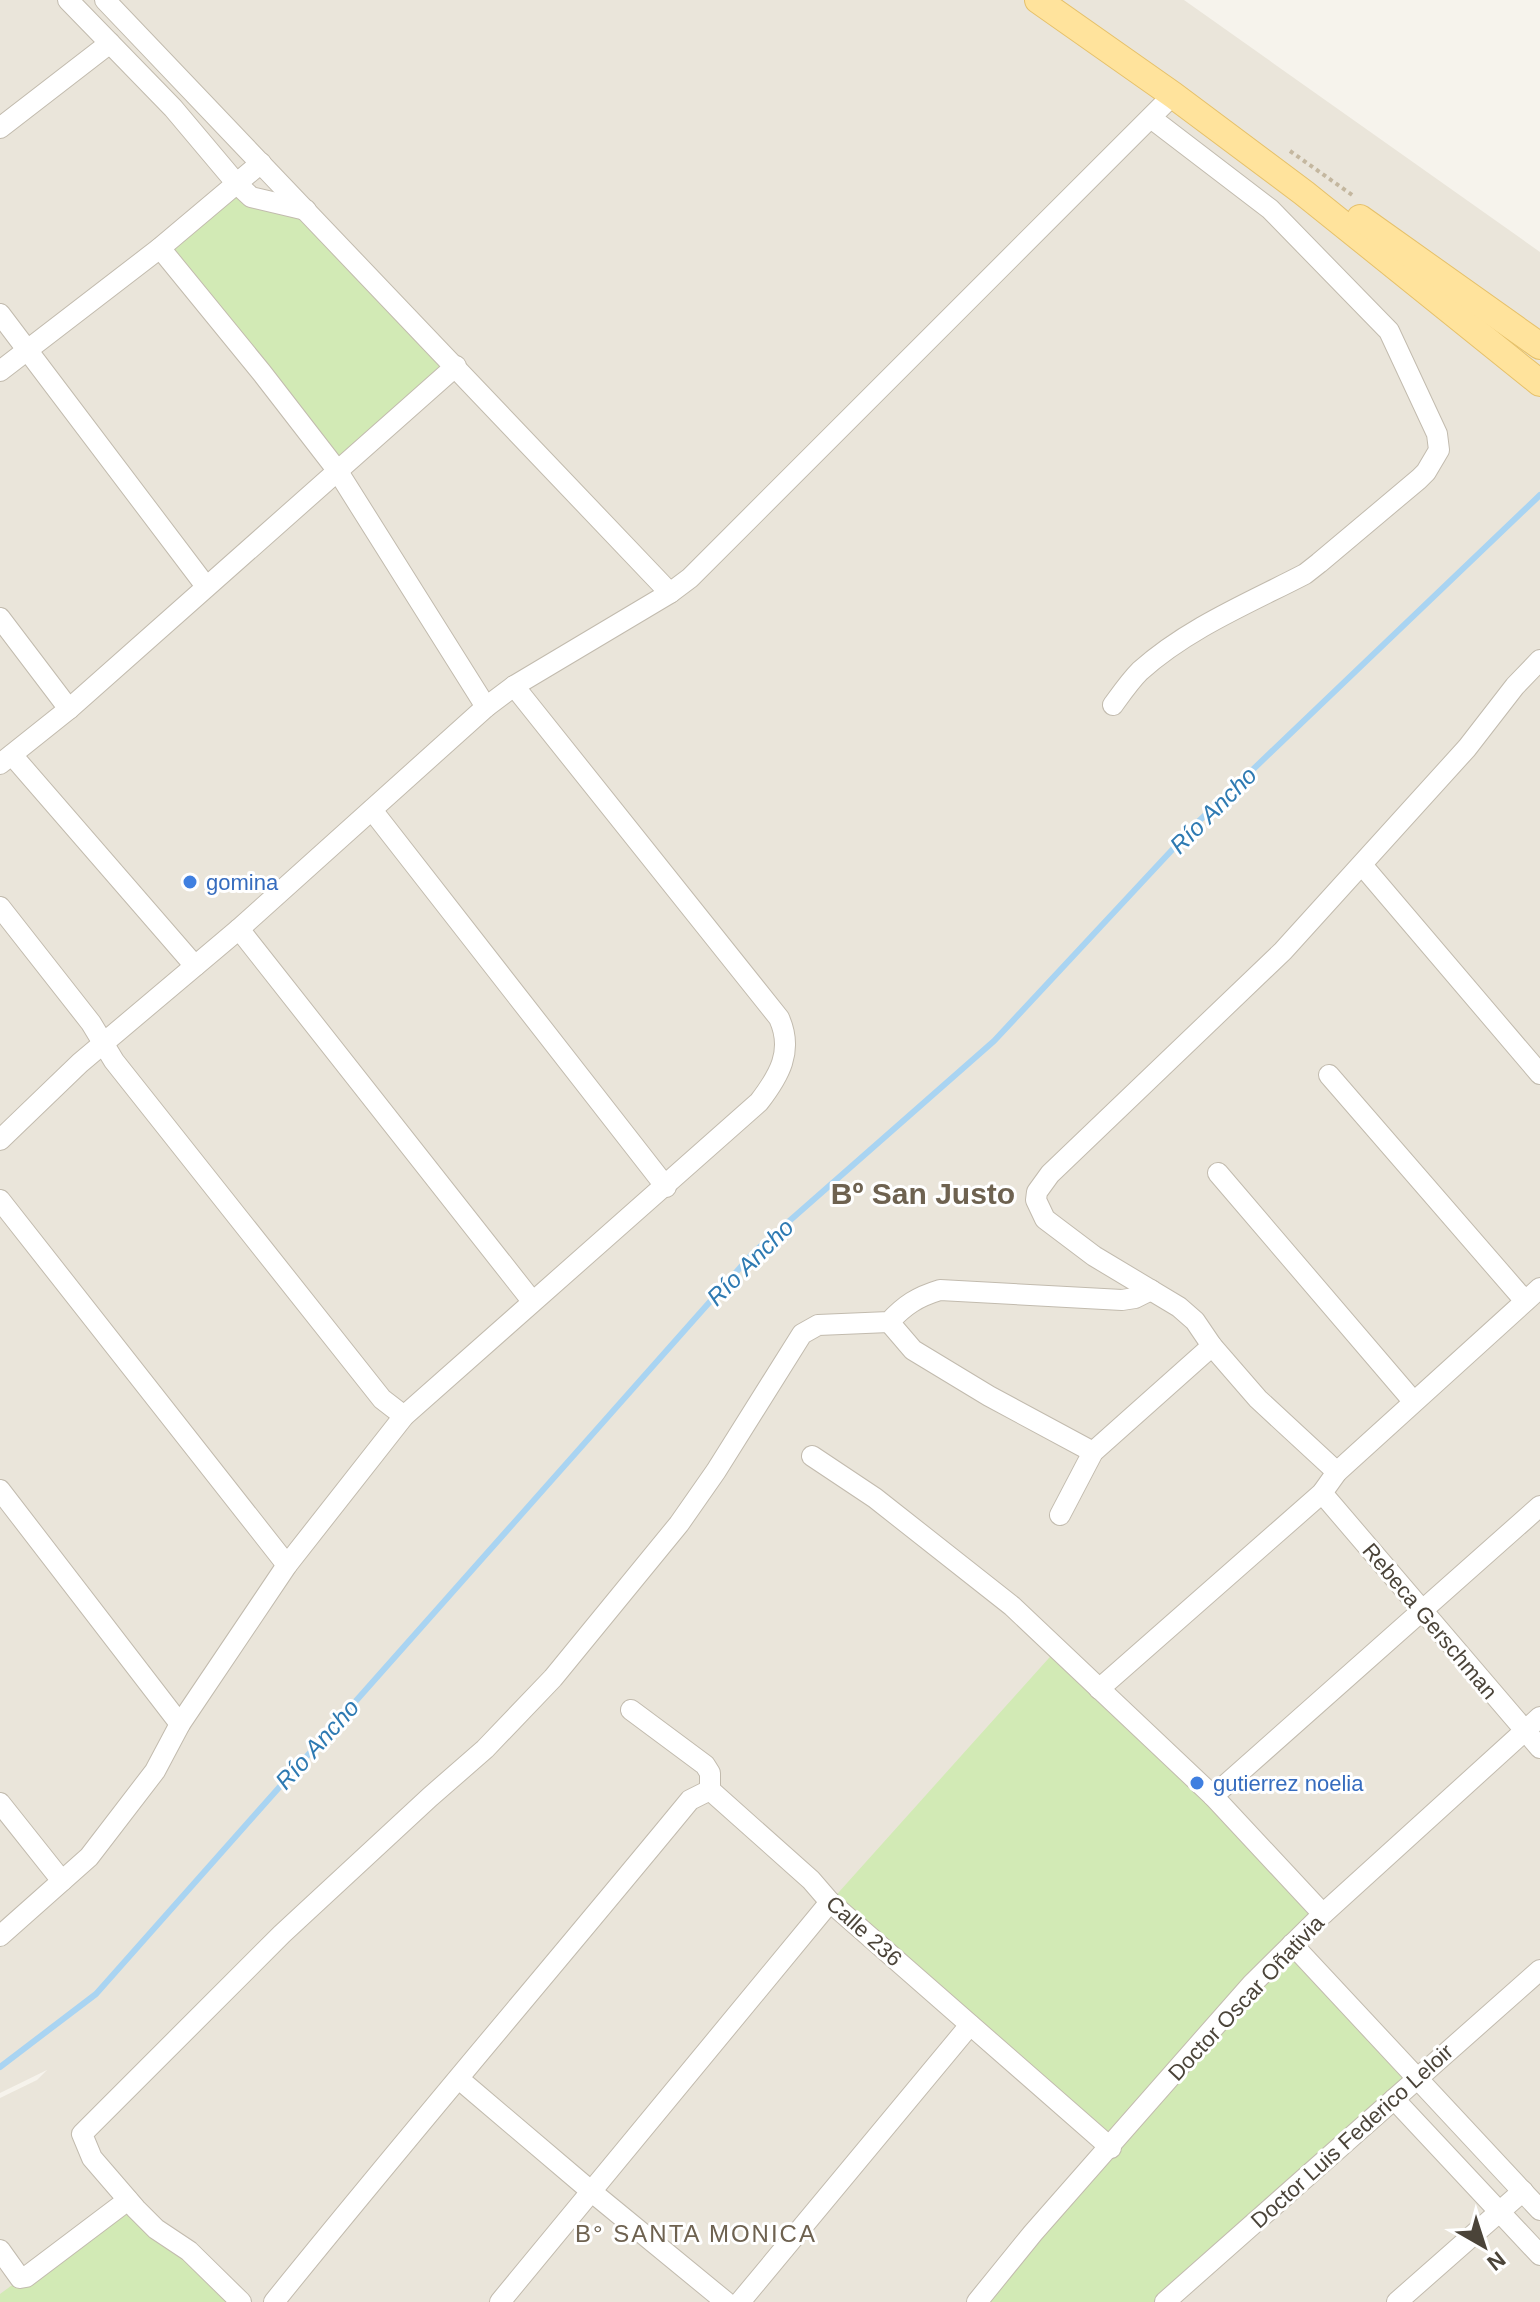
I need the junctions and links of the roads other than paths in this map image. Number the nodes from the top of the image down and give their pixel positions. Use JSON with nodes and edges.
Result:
{"nodes":[{"id":1,"x":68,"y":0,"type":"edge"},
{"id":2,"x":105,"y":0,"type":"edge"},
{"id":3,"x":1038,"y":0,"type":"edge"},
{"id":4,"x":110,"y":43,"type":"junction"},
{"id":5,"x":1173,"y":95,"type":"junction"},
{"id":6,"x":1151,"y":118,"type":"junction"},
{"id":7,"x":0,"y":128,"type":"edge"},
{"id":8,"x":261,"y":163,"type":"junction"},
{"id":9,"x":237,"y":184,"type":"junction"},
{"id":10,"x":306,"y":210,"type":"junction"},
{"id":11,"x":160,"y":248,"type":"junction"},
{"id":12,"x":0,"y":314,"type":"edge"},
{"id":13,"x":1540,"y":346,"type":"edge"},
{"id":14,"x":26,"y":350,"type":"junction"},
{"id":15,"x":456,"y":366,"type":"junction"},
{"id":16,"x":0,"y":371,"type":"edge"},
{"id":17,"x":1540,"y":383,"type":"edge"},
{"id":18,"x":337,"y":470,"type":"junction"},
{"id":19,"x":205,"y":585,"type":"junction"},
{"id":20,"x":670,"y":593,"type":"junction"},
{"id":21,"x":0,"y":618,"type":"edge"},
{"id":22,"x":1540,"y":660,"type":"edge"},
{"id":23,"x":514,"y":686,"type":"junction"},
{"id":24,"x":1113,"y":705,"type":"dead end"},
{"id":25,"x":486,"y":707,"type":"junction"},
{"id":26,"x":69,"y":709,"type":"junction"},
{"id":27,"x":6,"y":760,"type":"edge"},
{"id":28,"x":372,"y":810,"type":"junction"},
{"id":29,"x":1362,"y":865,"type":"junction"},
{"id":30,"x":0,"y":907,"type":"edge"},
{"id":31,"x":239,"y":929,"type":"junction"},
{"id":32,"x":195,"y":966,"type":"junction"},
{"id":33,"x":104,"y":1043,"type":"junction"},
{"id":34,"x":1540,"y":1074,"type":"edge"},
{"id":35,"x":1329,"y":1075,"type":"dead end"},
{"id":36,"x":0,"y":1140,"type":"edge"},
{"id":37,"x":1218,"y":1173,"type":"dead end"},
{"id":38,"x":666,"y":1187,"type":"junction"},
{"id":39,"x":0,"y":1200,"type":"edge"},
{"id":40,"x":1151,"y":1290,"type":"junction"},
{"id":41,"x":1533,"y":1294,"type":"edge"},
{"id":42,"x":532,"y":1301,"type":"junction"},
{"id":43,"x":889,"y":1322,"type":"junction"},
{"id":44,"x":1212,"y":1346,"type":"junction"},
{"id":45,"x":1413,"y":1401,"type":"junction"},
{"id":46,"x":404,"y":1416,"type":"junction"},
{"id":47,"x":1093,"y":1452,"type":"junction"},
{"id":48,"x":812,"y":1456,"type":"dead end"},
{"id":49,"x":1337,"y":1472,"type":"junction"},
{"id":50,"x":0,"y":1490,"type":"edge"},
{"id":51,"x":1322,"y":1493,"type":"junction"},
{"id":52,"x":1540,"y":1506,"type":"edge"},
{"id":53,"x":1060,"y":1515,"type":"dead end"},
{"id":54,"x":287,"y":1565,"type":"junction"},
{"id":55,"x":1422,"y":1611,"type":"junction"},
{"id":56,"x":1099,"y":1689,"type":"junction"},
{"id":57,"x":631,"y":1710,"type":"dead end"},
{"id":58,"x":180,"y":1724,"type":"junction"},
{"id":59,"x":1532,"y":1724,"type":"edge"},
{"id":60,"x":1540,"y":1748,"type":"edge"},
{"id":61,"x":710,"y":1790,"type":"junction"},
{"id":62,"x":1213,"y":1796,"type":"junction"},
{"id":63,"x":0,"y":1803,"type":"edge"},
{"id":64,"x":62,"y":1881,"type":"junction"},
{"id":65,"x":830,"y":1902,"type":"junction"},
{"id":66,"x":1323,"y":1914,"type":"junction"},
{"id":67,"x":0,"y":1936,"type":"edge"},
{"id":68,"x":1292,"y":1944,"type":"junction"},
{"id":69,"x":1540,"y":1970,"type":"edge"},
{"id":70,"x":970,"y":2025,"type":"junction"},
{"id":71,"x":1418,"y":2077,"type":"junction"},
{"id":72,"x":459,"y":2079,"type":"junction"},
{"id":73,"x":1394,"y":2099,"type":"junction"},
{"id":74,"x":1111,"y":2148,"type":"junction"},
{"id":75,"x":1523,"y":2191,"type":"junction"},
{"id":76,"x":592,"y":2192,"type":"junction"},
{"id":77,"x":128,"y":2200,"type":"junction"},
{"id":78,"x":1540,"y":2210,"type":"edge"},
{"id":79,"x":1498,"y":2213,"type":"junction"},
{"id":80,"x":0,"y":2250,"type":"edge"},
{"id":81,"x":1540,"y":2255,"type":"edge"},
{"id":82,"x":241,"y":2302,"type":"edge"},
{"id":83,"x":274,"y":2302,"type":"edge"},
{"id":84,"x":500,"y":2302,"type":"edge"},
{"id":85,"x":726,"y":2302,"type":"edge"},
{"id":86,"x":740,"y":2302,"type":"edge"},
{"id":87,"x":977,"y":2302,"type":"edge"},
{"id":88,"x":1165,"y":2302,"type":"edge"},
{"id":89,"x":1397,"y":2302,"type":"edge"}],
"edges":[{"from":1,"to":4,"type":"street"},
{"from":2,"to":8,"type":"street"},
{"from":3,"to":5,"type":"main road"},
{"from":4,"to":7,"type":"street"},
{"from":4,"to":9,"type":"street"},
{"from":5,"to":6,"type":"street"},
{"from":5,"to":13,"type":"main road"},
{"from":5,"to":17,"type":"main road"},
{"from":6,"to":20,"type":"street"},
{"from":6,"to":24,"type":"street"},
{"from":8,"to":9,"type":"street"},
{"from":8,"to":10,"type":"street"},
{"from":9,"to":10,"type":"street"},
{"from":9,"to":11,"type":"street"},
{"from":10,"to":15,"type":"street"},
{"from":11,"to":14,"type":"street"},
{"from":11,"to":18,"type":"street"},
{"from":12,"to":14,"type":"street"},
{"from":14,"to":16,"type":"street"},
{"from":14,"to":19,"type":"street"},
{"from":15,"to":18,"type":"street"},
{"from":15,"to":20,"type":"street"},
{"from":18,"to":19,"type":"street"},
{"from":18,"to":25,"type":"street"},
{"from":19,"to":26,"type":"street"},
{"from":20,"to":23,"type":"street"},
{"from":21,"to":26,"type":"street"},
{"from":22,"to":29,"type":"street"},
{"from":23,"to":25,"type":"street"},
{"from":23,"to":38,"type":"street"},
{"from":25,"to":28,"type":"street"},
{"from":26,"to":27,"type":"street"},
{"from":27,"to":32,"type":"street"},
{"from":28,"to":31,"type":"street"},
{"from":28,"to":38,"type":"street"},
{"from":29,"to":34,"type":"street"},
{"from":29,"to":40,"type":"street"},
{"from":30,"to":33,"type":"street"},
{"from":31,"to":32,"type":"street"},
{"from":31,"to":42,"type":"street"},
{"from":32,"to":33,"type":"street"},
{"from":33,"to":36,"type":"street"},
{"from":33,"to":46,"type":"street"},
{"from":35,"to":41,"type":"street"},
{"from":37,"to":45,"type":"street"},
{"from":38,"to":42,"type":"street"},
{"from":39,"to":54,"type":"street"},
{"from":40,"to":43,"type":"street"},
{"from":40,"to":44,"type":"street"},
{"from":41,"to":45,"type":"street"},
{"from":42,"to":46,"type":"street"},
{"from":43,"to":47,"type":"street"},
{"from":43,"to":77,"type":"street"},
{"from":44,"to":47,"type":"street"},
{"from":44,"to":49,"type":"street"},
{"from":45,"to":49,"type":"street"},
{"from":46,"to":54,"type":"street"},
{"from":47,"to":53,"type":"street"},
{"from":48,"to":56,"type":"street"},
{"from":49,"to":51,"type":"street"},
{"from":50,"to":58,"type":"street"},
{"from":51,"to":55,"type":"street","name":"Rebeca Gerschman"},
{"from":51,"to":56,"type":"street"},
{"from":52,"to":55,"type":"street"},
{"from":54,"to":58,"type":"street"},
{"from":55,"to":59,"type":"street","name":"Rebeca Gerschman"},
{"from":55,"to":62,"type":"street"},
{"from":56,"to":62,"type":"street"},
{"from":57,"to":61,"type":"street","name":"Calle 236"},
{"from":58,"to":64,"type":"street"},
{"from":59,"to":60,"type":"street","name":"Rebeca Gerschman"},
{"from":59,"to":66,"type":"street","name":"Doctor Oscar Oñativia"},
{"from":61,"to":65,"type":"street","name":"Calle 236"},
{"from":61,"to":72,"type":"street"},
{"from":62,"to":66,"type":"street"},
{"from":63,"to":64,"type":"street"},
{"from":64,"to":67,"type":"street"},
{"from":65,"to":70,"type":"street","name":"Calle 236"},
{"from":65,"to":76,"type":"street"},
{"from":66,"to":68,"type":"street","name":"Doctor Oscar Oñativia"},
{"from":68,"to":71,"type":"street"},
{"from":68,"to":74,"type":"street","name":"Doctor Oscar Oñativia"},
{"from":69,"to":71,"type":"street","name":"Doctor Luis Federico Leloir"},
{"from":70,"to":74,"type":"street","name":"Calle 236"},
{"from":70,"to":86,"type":"street"},
{"from":71,"to":73,"type":"street","name":"Doctor Luis Federico Leloir"},
{"from":71,"to":75,"type":"street"},
{"from":72,"to":76,"type":"street"},
{"from":72,"to":83,"type":"street"},
{"from":73,"to":79,"type":"street"},
{"from":73,"to":88,"type":"street","name":"Doctor Luis Federico Leloir"},
{"from":74,"to":87,"type":"street","name":"Doctor Oscar Oñativia"},
{"from":75,"to":78,"type":"street"},
{"from":75,"to":79,"type":"street"},
{"from":76,"to":84,"type":"street"},
{"from":76,"to":85,"type":"street"},
{"from":77,"to":80,"type":"street"},
{"from":77,"to":82,"type":"street"},
{"from":79,"to":81,"type":"street"},
{"from":79,"to":89,"type":"street"}]}
